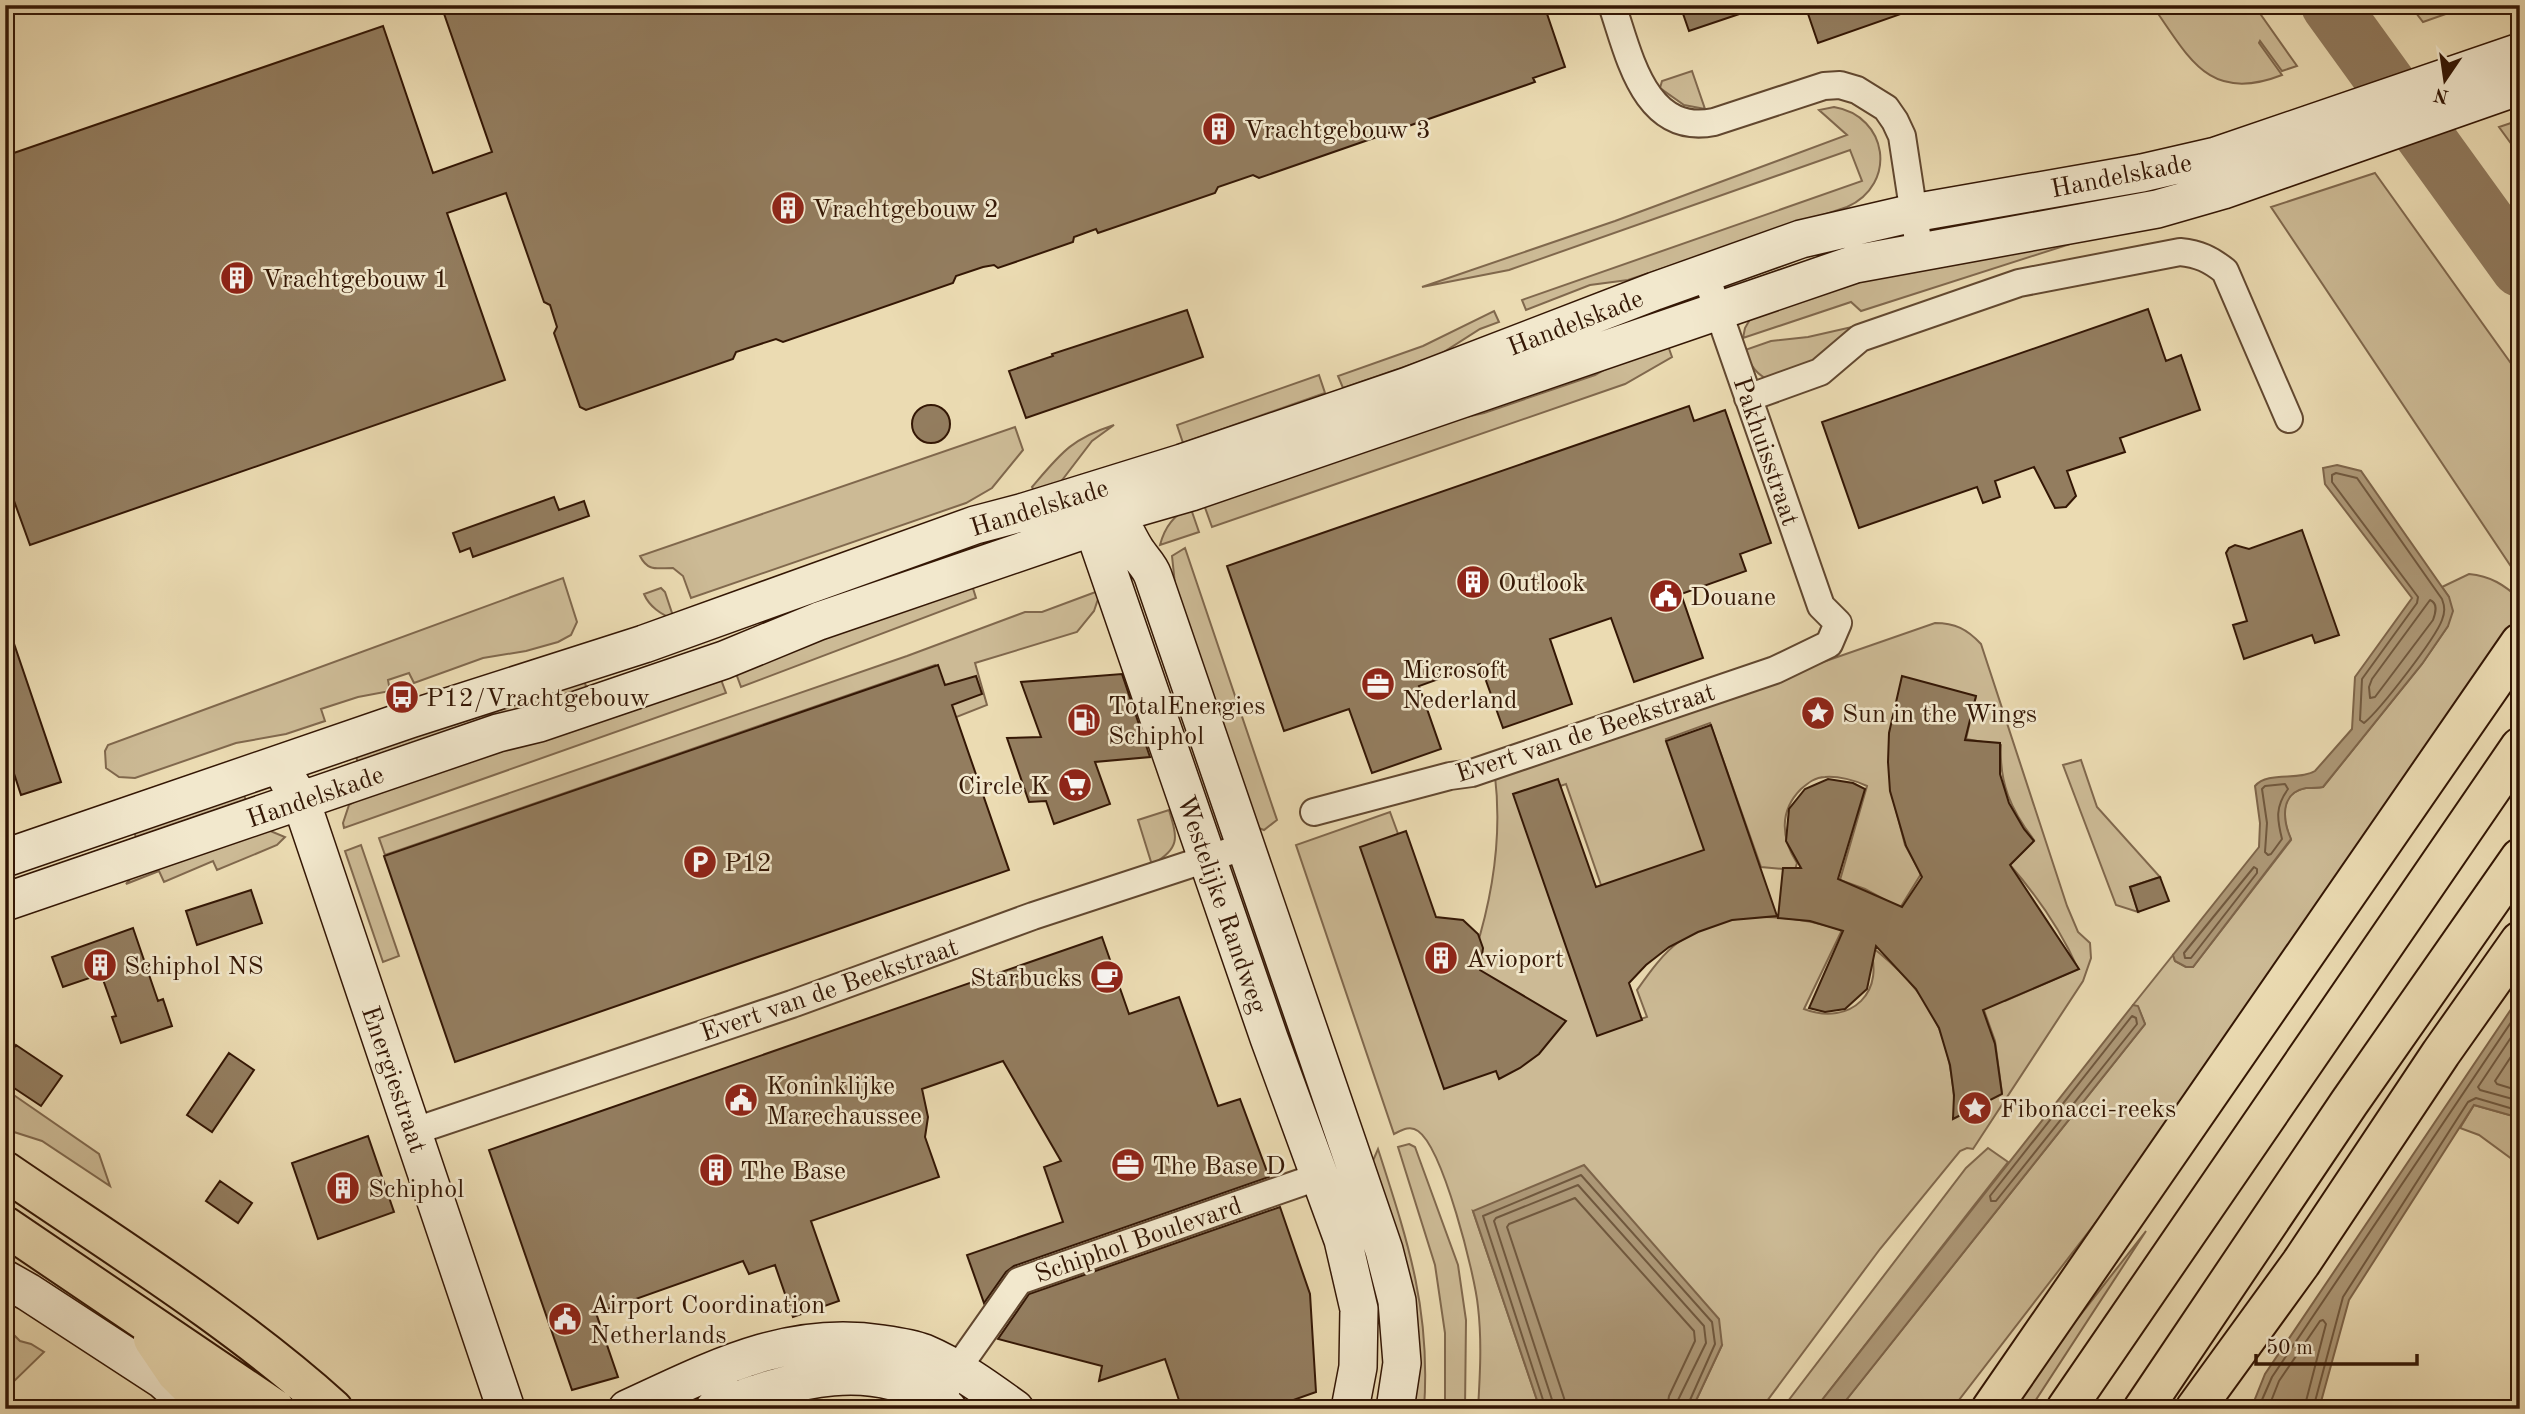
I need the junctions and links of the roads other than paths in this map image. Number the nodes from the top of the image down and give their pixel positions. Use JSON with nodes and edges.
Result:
{"nodes":[{"id":1,"x":1612,"y":5,"type":"edge"},
{"id":2,"x":2520,"y":52,"type":"edge"},
{"id":3,"x":2520,"y":86,"type":"edge"},
{"id":4,"x":1913,"y":213,"type":"junction"},
{"id":5,"x":1920,"y":254,"type":"junction"},
{"id":6,"x":1704,"y":273,"type":"junction"},
{"id":7,"x":1717,"y":312,"type":"junction"},
{"id":8,"x":1748,"y":398,"type":"junction"},
{"id":9,"x":2289,"y":419,"type":"dead end"},
{"id":10,"x":1191,"y":492,"type":"junction"},
{"id":11,"x":1104,"y":510,"type":"junction"},
{"id":12,"x":1149,"y":565,"type":"junction"},
{"id":13,"x":1838,"y":623,"type":"joint"},
{"id":14,"x":2520,"y":643,"type":"edge"},
{"id":15,"x":628,"y":650,"type":"junction"},
{"id":16,"x":640,"y":689,"type":"junction"},
{"id":17,"x":2520,"y":747,"type":"edge"},
{"id":18,"x":261,"y":771,"type":"junction"},
{"id":19,"x":301,"y":801,"type":"junction"},
{"id":20,"x":1314,"y":812,"type":"dead end"},
{"id":21,"x":1246,"y":846,"type":"junction"},
{"id":22,"x":5,"y":858,"type":"edge"},
{"id":23,"x":1208,"y":858,"type":"junction"},
{"id":24,"x":2520,"y":858,"type":"edge"},
{"id":25,"x":5,"y":902,"type":"edge"},
{"id":26,"x":2520,"y":940,"type":"edge"},
{"id":27,"x":412,"y":1132,"type":"junction"},
{"id":28,"x":5,"y":1171,"type":"edge"},
{"id":29,"x":1320,"y":1176,"type":"junction"},
{"id":30,"x":5,"y":1226,"type":"edge"},
{"id":31,"x":2301,"y":1263,"type":"junction"},
{"id":32,"x":5,"y":1279,"type":"edge"},
{"id":33,"x":5,"y":1306,"type":"edge"},
{"id":34,"x":135,"y":1315,"type":"junction"},
{"id":35,"x":2051,"y":1320,"type":"junction"},
{"id":36,"x":957,"y":1369,"type":"junction"},
{"id":37,"x":944,"y":1405,"type":"edge"},
{"id":38,"x":159,"y":1409,"type":"edge"},
{"id":39,"x":195,"y":1409,"type":"edge"},
{"id":40,"x":212,"y":1409,"type":"edge"},
{"id":41,"x":275,"y":1409,"type":"edge"},
{"id":42,"x":333,"y":1409,"type":"edge"},
{"id":43,"x":506,"y":1409,"type":"edge"},
{"id":44,"x":627,"y":1409,"type":"edge"},
{"id":45,"x":714,"y":1409,"type":"edge"},
{"id":46,"x":1015,"y":1409,"type":"edge"},
{"id":47,"x":1350,"y":1409,"type":"edge"},
{"id":48,"x":1395,"y":1409,"type":"edge"},
{"id":49,"x":1974,"y":1409,"type":"edge"},
{"id":50,"x":1991,"y":1409,"type":"edge"},
{"id":51,"x":2066,"y":1409,"type":"edge"},
{"id":52,"x":2143,"y":1409,"type":"edge"},
{"id":53,"x":2195,"y":1409,"type":"edge"},
{"id":54,"x":2223,"y":1409,"type":"edge"}],
"edges":[{"from":1,"to":4,"type":"street"},
{"from":2,"to":4,"type":"street","name":"Handelskade"},
{"from":3,"to":5,"type":"street","name":"Handelskade"},
{"from":4,"to":5,"type":"street"},
{"from":4,"to":6,"type":"street","name":"Handelskade"},
{"from":5,"to":7,"type":"street","name":"Handelskade"},
{"from":6,"to":7,"type":"street","name":"Pakhuisstraat"},
{"from":6,"to":11,"type":"street","name":"Handelskade"},
{"from":7,"to":8,"type":"street","name":"Pakhuisstraat"},
{"from":7,"to":10,"type":"street","name":"Handelskade"},
{"from":8,"to":9,"type":"street"},
{"from":8,"to":13,"type":"street","name":"Pakhuisstraat"},
{"from":10,"to":11,"type":"street","name":"Handelskade"},
{"from":10,"to":12,"type":"street","name":"Westelijke Randweg"},
{"from":11,"to":12,"type":"street","name":"Westelijke Randweg"},
{"from":11,"to":15,"type":"street","name":"Handelskade"},
{"from":11,"to":16,"type":"street","name":"Handelskade"},
{"from":11,"to":23,"type":"street","name":"Westelijke Randweg"},
{"from":12,"to":21,"type":"street","name":"Westelijke Randweg"},
{"from":13,"to":20,"type":"street","name":"Evert van de Beekstraat"},
{"from":14,"to":35,"type":"main road"},
{"from":15,"to":16,"type":"street"},
{"from":15,"to":18,"type":"street","name":"Handelskade"},
{"from":16,"to":19,"type":"street","name":"Handelskade"},
{"from":17,"to":51,"type":"main road"},
{"from":18,"to":19,"type":"street","name":"Energiestraat"},
{"from":18,"to":22,"type":"street","name":"Handelskade"},
{"from":19,"to":25,"type":"street","name":"Handelskade"},
{"from":19,"to":27,"type":"street","name":"Energiestraat"},
{"from":21,"to":23,"type":"street","name":"Evert van de Beekstraat"},
{"from":21,"to":48,"type":"street","name":"Westelijke Randweg"},
{"from":23,"to":27,"type":"street","name":"Evert van de Beekstraat"},
{"from":23,"to":29,"type":"street","name":"Westelijke Randweg"},
{"from":24,"to":52,"type":"main road"},
{"from":26,"to":31,"type":"main road"},
{"from":27,"to":43,"type":"street","name":"Energiestraat"},
{"from":28,"to":42,"type":"main road"},
{"from":29,"to":36,"type":"street","name":"Schiphol Boulevard"},
{"from":29,"to":47,"type":"street","name":"Westelijke Randweg"},
{"from":30,"to":34,"type":"main road"},
{"from":31,"to":53,"type":"main road"},
{"from":31,"to":54,"type":"main road"},
{"from":32,"to":39,"type":"street"},
{"from":33,"to":38,"type":"street"},
{"from":34,"to":40,"type":"main road"},
{"from":34,"to":41,"type":"main road"},
{"from":35,"to":49,"type":"main road"},
{"from":35,"to":50,"type":"main road"},
{"from":36,"to":37,"type":"street","name":"Schiphol Boulevard"},
{"from":36,"to":44,"type":"street"},
{"from":36,"to":46,"type":"street"},
{"from":37,"to":45,"type":"street","name":"Schiphol Boulevard"}]}
